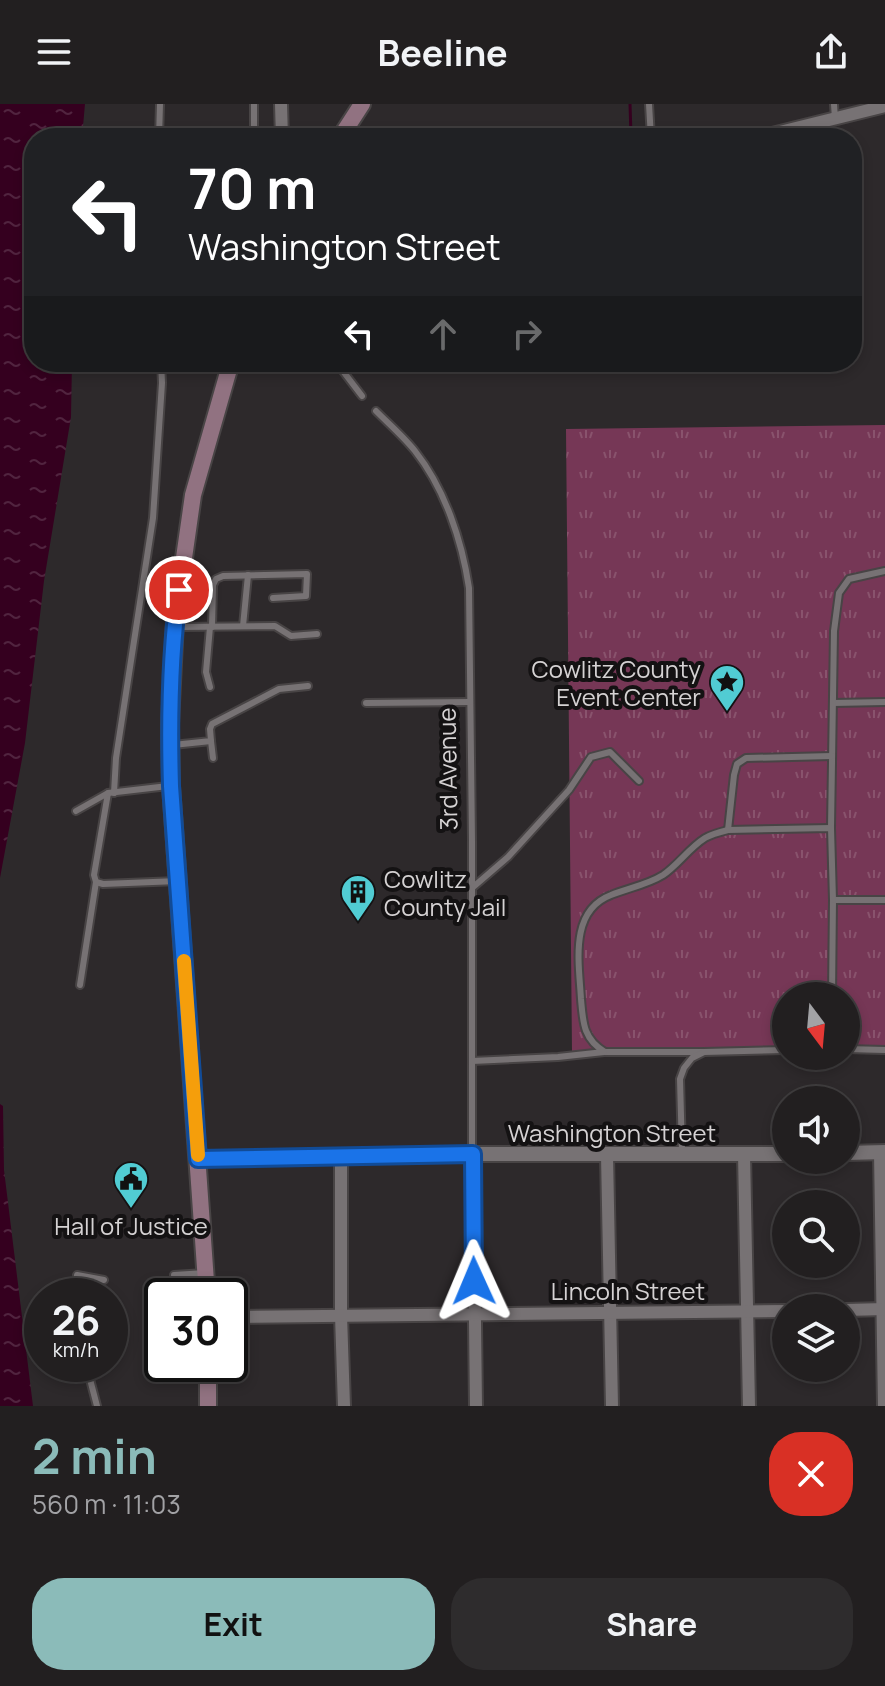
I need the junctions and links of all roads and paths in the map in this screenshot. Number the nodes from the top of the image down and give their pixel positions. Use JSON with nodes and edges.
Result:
{"nodes":[{"id":1,"x":160,"y":104,"type":"edge"},
{"id":2,"x":254,"y":104,"type":"edge"},
{"id":3,"x":281,"y":104,"type":"edge"},
{"id":4,"x":362,"y":104,"type":"edge"},
{"id":5,"x":649,"y":104,"type":"edge"},
{"id":6,"x":834,"y":104,"type":"edge"},
{"id":7,"x":885,"y":106,"type":"edge"},
{"id":8,"x":835,"y":119,"type":"junction"},
{"id":9,"x":159,"y":128,"type":"edge"},
{"id":10,"x":254,"y":128,"type":"edge"},
{"id":11,"x":282,"y":128,"type":"edge"},
{"id":12,"x":346,"y":128,"type":"edge"},
{"id":13,"x":650,"y":128,"type":"edge"},
{"id":14,"x":798,"y":128,"type":"edge"},
{"id":15,"x":161,"y":372,"type":"edge"},
{"id":16,"x":226,"y":372,"type":"edge"},
{"id":17,"x":344,"y":372,"type":"edge"},
{"id":18,"x":362,"y":396,"type":"dead end"},
{"id":19,"x":376,"y":411,"type":"dead end"},
{"id":20,"x":885,"y":571,"type":"edge"},
{"id":21,"x":248,"y":575,"type":"junction"},
{"id":22,"x":273,"y":598,"type":"dead end"},
{"id":23,"x":243,"y":626,"type":"junction"},
{"id":24,"x":175,"y":627,"type":"junction"},
{"id":25,"x":211,"y":627,"type":"junction"},
{"id":26,"x":317,"y":634,"type":"dead end"},
{"id":27,"x":308,"y":686,"type":"dead end"},
{"id":28,"x":210,"y":687,"type":"dead end"},
{"id":29,"x":470,"y":702,"type":"junction"},
{"id":30,"x":885,"y":702,"type":"edge"},
{"id":31,"x":366,"y":703,"type":"dead end"},
{"id":32,"x":833,"y":703,"type":"junction"},
{"id":33,"x":211,"y":741,"type":"junction"},
{"id":34,"x":170,"y":746,"type":"junction"},
{"id":35,"x":832,"y":756,"type":"junction"},
{"id":36,"x":213,"y":758,"type":"dead end"},
{"id":37,"x":639,"y":781,"type":"dead end"},
{"id":38,"x":171,"y":786,"type":"junction"},
{"id":39,"x":111,"y":793,"type":"junction"},
{"id":40,"x":76,"y":811,"type":"dead end"},
{"id":41,"x":831,"y":828,"type":"junction"},
{"id":42,"x":728,"y":830,"type":"junction"},
{"id":43,"x":178,"y":881,"type":"junction"},
{"id":44,"x":96,"y":882,"type":"junction"},
{"id":45,"x":472,"y":888,"type":"junction"},
{"id":46,"x":833,"y":900,"type":"junction"},
{"id":47,"x":885,"y":900,"type":"edge"},
{"id":48,"x":832,"y":982,"type":"edge"},
{"id":49,"x":80,"y":985,"type":"dead end"},
{"id":50,"x":860,"y":1049,"type":"edge"},
{"id":51,"x":772,"y":1050,"type":"edge"},
{"id":52,"x":885,"y":1050,"type":"edge"},
{"id":53,"x":605,"y":1052,"type":"junction"},
{"id":54,"x":704,"y":1052,"type":"junction"},
{"id":55,"x":472,"y":1061,"type":"junction"},
{"id":56,"x":882,"y":1152,"type":"edge"},
{"id":57,"x":860,"y":1153,"type":"edge"},
{"id":58,"x":473,"y":1154,"type":"junction"},
{"id":59,"x":682,"y":1154,"type":"junction"},
{"id":60,"x":744,"y":1154,"type":"junction"},
{"id":61,"x":772,"y":1154,"type":"edge"},
{"id":62,"x":607,"y":1155,"type":"junction"},
{"id":63,"x":341,"y":1157,"type":"junction"},
{"id":64,"x":198,"y":1159,"type":"junction"},
{"id":65,"x":205,"y":1273,"type":"junction"},
{"id":66,"x":77,"y":1275,"type":"dead end"},
{"id":67,"x":174,"y":1275,"type":"dead end"},
{"id":68,"x":93,"y":1278,"type":"edge"},
{"id":69,"x":205,"y":1278,"type":"edge"},
{"id":70,"x":883,"y":1309,"type":"edge"},
{"id":71,"x":860,"y":1310,"type":"edge"},
{"id":72,"x":746,"y":1311,"type":"junction"},
{"id":73,"x":772,"y":1311,"type":"edge"},
{"id":74,"x":609,"y":1312,"type":"junction"},
{"id":75,"x":475,"y":1313,"type":"junction"},
{"id":76,"x":341,"y":1315,"type":"junction"},
{"id":77,"x":248,"y":1317,"type":"edge"},
{"id":78,"x":91,"y":1382,"type":"edge"},
{"id":79,"x":208,"y":1382,"type":"edge"},
{"id":80,"x":97,"y":1406,"type":"edge"},
{"id":81,"x":208,"y":1406,"type":"edge"},
{"id":82,"x":344,"y":1406,"type":"edge"},
{"id":83,"x":476,"y":1406,"type":"edge"},
{"id":84,"x":612,"y":1406,"type":"edge"},
{"id":85,"x":749,"y":1406,"type":"edge"},
{"id":86,"x":884,"y":1406,"type":"edge"}],
"edges":[{"from":1,"to":9,"type":"lane"},
{"from":2,"to":10,"type":"lane"},
{"from":3,"to":11,"type":"street"},
{"from":4,"to":12,"type":"main road"},
{"from":5,"to":13,"type":"lane"},
{"from":6,"to":8,"type":"lane"},
{"from":7,"to":8,"type":"street"},
{"from":8,"to":14,"type":"street"},
{"from":15,"to":39,"type":"lane"},
{"from":16,"to":24,"type":"main road"},
{"from":17,"to":18,"type":"lane"},
{"from":19,"to":29,"type":"lane","name":"3rd Avenue"},
{"from":20,"to":32,"type":"lane"},
{"from":21,"to":22,"type":"lane"},
{"from":21,"to":23,"type":"lane"},
{"from":21,"to":25,"type":"lane"},
{"from":23,"to":25,"type":"lane"},
{"from":23,"to":26,"type":"lane"},
{"from":24,"to":25,"type":"lane"},
{"from":24,"to":34,"type":"main road"},
{"from":25,"to":28,"type":"lane"},
{"from":27,"to":33,"type":"lane"},
{"from":29,"to":31,"type":"lane"},
{"from":29,"to":45,"type":"lane","name":"3rd Avenue"},
{"from":30,"to":32,"type":"lane"},
{"from":32,"to":35,"type":"lane"},
{"from":33,"to":34,"type":"lane"},
{"from":33,"to":36,"type":"lane"},
{"from":34,"to":38,"type":"main road"},
{"from":35,"to":41,"type":"lane"},
{"from":35,"to":42,"type":"lane"},
{"from":37,"to":45,"type":"lane"},
{"from":38,"to":39,"type":"lane"},
{"from":38,"to":43,"type":"main road"},
{"from":39,"to":40,"type":"lane"},
{"from":39,"to":44,"type":"lane"},
{"from":41,"to":42,"type":"lane"},
{"from":41,"to":46,"type":"lane"},
{"from":42,"to":53,"type":"lane"},
{"from":43,"to":44,"type":"lane"},
{"from":43,"to":64,"type":"main road"},
{"from":44,"to":49,"type":"lane"},
{"from":45,"to":55,"type":"lane","name":"3rd Avenue"},
{"from":46,"to":47,"type":"lane"},
{"from":46,"to":48,"type":"lane"},
{"from":50,"to":52,"type":"lane"},
{"from":51,"to":54,"type":"lane"},
{"from":53,"to":54,"type":"lane"},
{"from":53,"to":55,"type":"lane"},
{"from":54,"to":59,"type":"lane"},
{"from":55,"to":58,"type":"lane","name":"3rd Avenue"},
{"from":56,"to":57,"type":"street"},
{"from":56,"to":70,"type":"street"},
{"from":58,"to":62,"type":"street","name":"Washington Street"},
{"from":58,"to":63,"type":"street","name":"Washington Street"},
{"from":58,"to":75,"type":"street"},
{"from":59,"to":60,"type":"street","name":"Washington Street"},
{"from":59,"to":62,"type":"street","name":"Washington Street"},
{"from":60,"to":61,"type":"street","name":"Washington Street"},
{"from":60,"to":72,"type":"street"},
{"from":62,"to":74,"type":"street"},
{"from":63,"to":64,"type":"street","name":"Washington Street"},
{"from":63,"to":76,"type":"street"},
{"from":64,"to":65,"type":"main road"},
{"from":65,"to":67,"type":"lane"},
{"from":65,"to":69,"type":"main road"},
{"from":66,"to":68,"type":"lane"},
{"from":70,"to":71,"type":"street"},
{"from":70,"to":86,"type":"street"},
{"from":72,"to":73,"type":"street","name":"Lincoln Street"},
{"from":72,"to":74,"type":"street","name":"Lincoln Street"},
{"from":72,"to":85,"type":"street"},
{"from":74,"to":75,"type":"street","name":"Lincoln Street"},
{"from":74,"to":84,"type":"street"},
{"from":75,"to":76,"type":"street","name":"Lincoln Street"},
{"from":75,"to":83,"type":"street"},
{"from":76,"to":77,"type":"street","name":"Lincoln Street"},
{"from":76,"to":82,"type":"street"},
{"from":78,"to":80,"type":"lane"},
{"from":79,"to":81,"type":"main road"}]}
